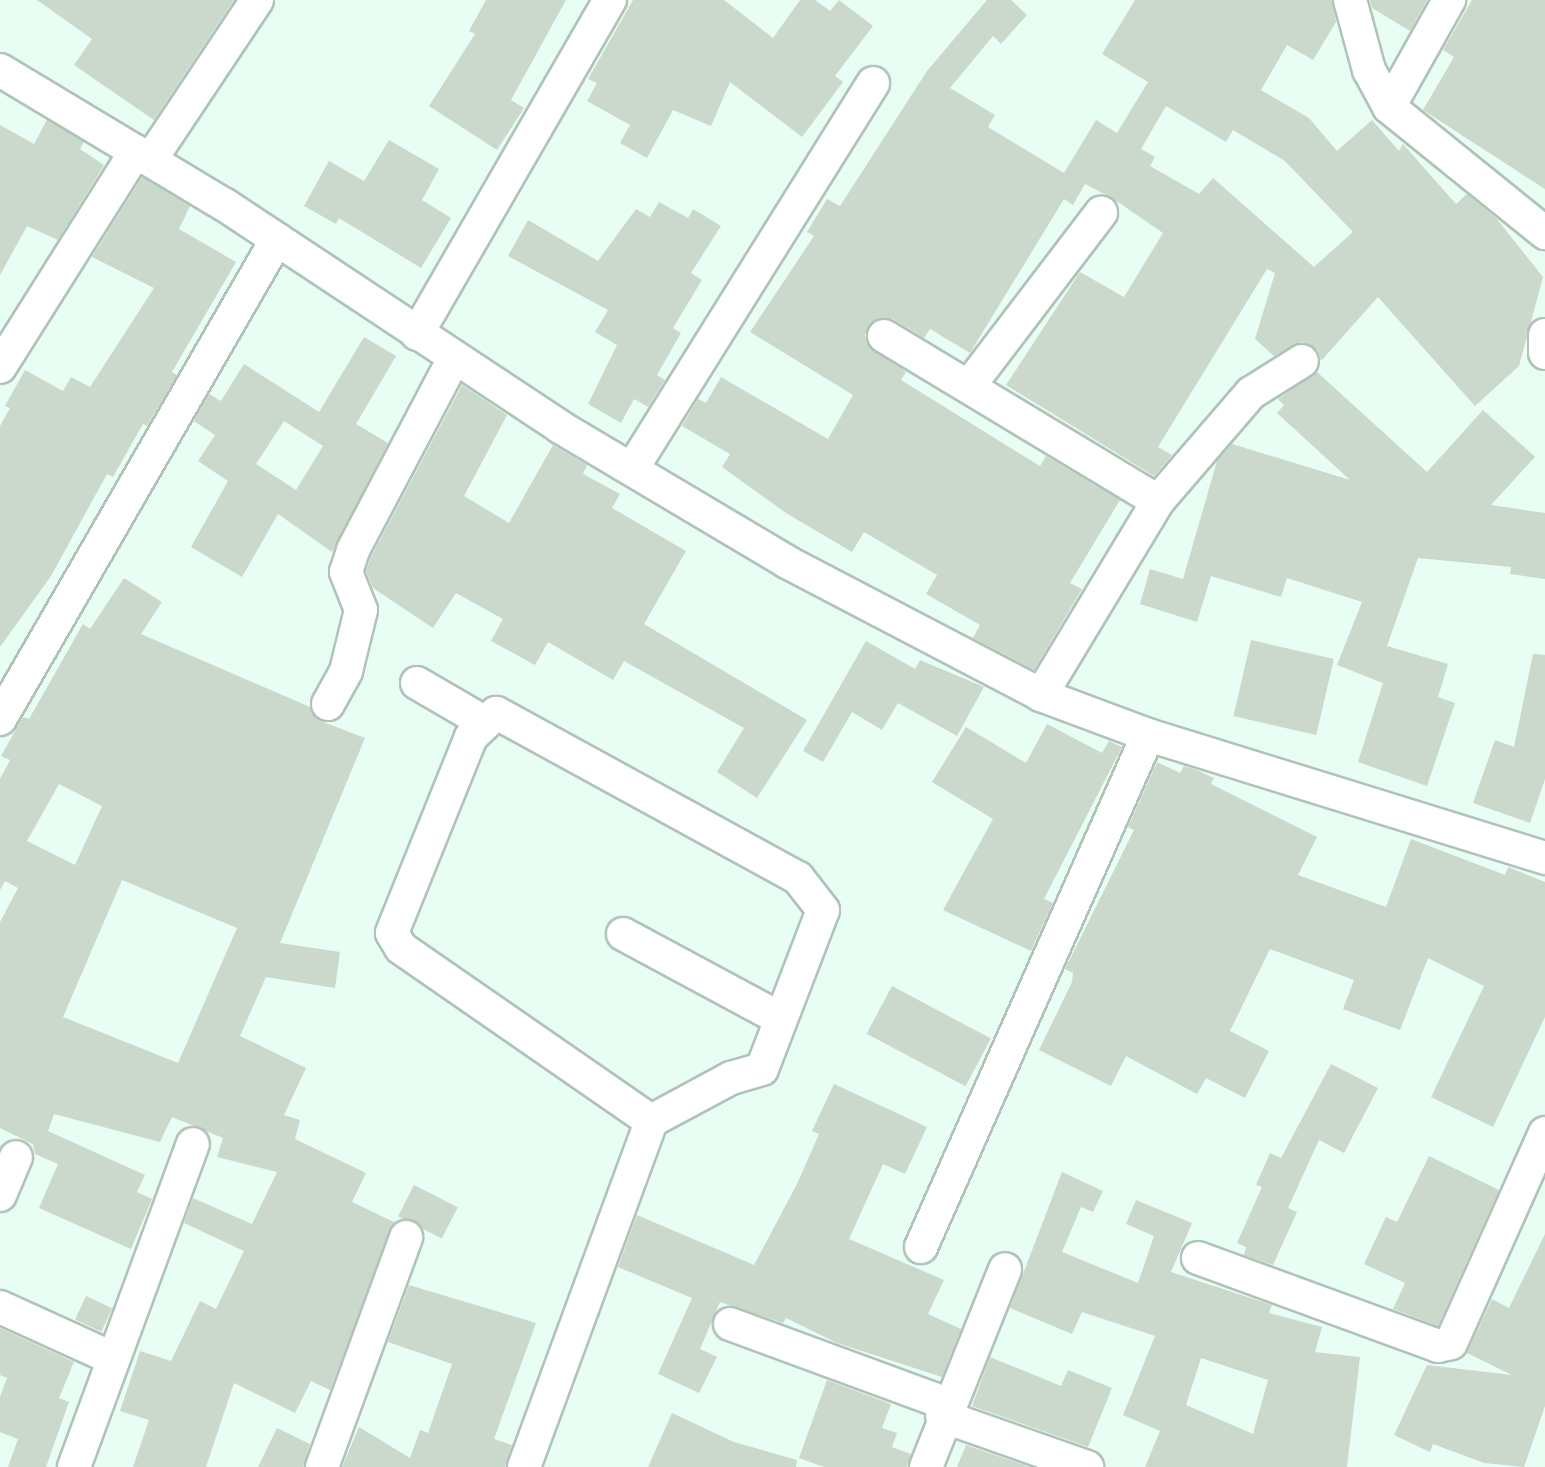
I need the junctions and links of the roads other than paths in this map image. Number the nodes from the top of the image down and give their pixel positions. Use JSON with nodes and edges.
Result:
{"nodes":[{"id":1,"x":257,"y":0,"type":"edge"},
{"id":2,"x":610,"y":0,"type":"edge"},
{"id":3,"x":1350,"y":0,"type":"edge"},
{"id":4,"x":1449,"y":0,"type":"edge"},
{"id":5,"x":0,"y":70,"type":"edge"},
{"id":6,"x":873,"y":83,"type":"dead end"},
{"id":7,"x":1389,"y":107,"type":"junction"},
{"id":8,"x":143,"y":155,"type":"junction"},
{"id":9,"x":1101,"y":213,"type":"dead end"},
{"id":10,"x":1545,"y":233,"type":"edge"},
{"id":11,"x":277,"y":239,"type":"junction"},
{"id":12,"x":417,"y":334,"type":"junction"},
{"id":13,"x":1545,"y":335,"type":"edge"},
{"id":14,"x":884,"y":336,"type":"dead end"},
{"id":15,"x":1545,"y":353,"type":"edge"},
{"id":16,"x":453,"y":360,"type":"junction"},
{"id":17,"x":1302,"y":361,"type":"dead end"},
{"id":18,"x":0,"y":367,"type":"edge"},
{"id":19,"x":969,"y":386,"type":"junction"},
{"id":20,"x":632,"y":469,"type":"junction"},
{"id":21,"x":1158,"y":501,"type":"junction"},
{"id":22,"x":417,"y":683,"type":"dead end"},
{"id":23,"x":1041,"y":695,"type":"junction"},
{"id":24,"x":328,"y":704,"type":"dead end"},
{"id":25,"x":0,"y":719,"type":"edge"},
{"id":26,"x":484,"y":722,"type":"junction"},
{"id":27,"x":1148,"y":735,"type":"junction"},
{"id":28,"x":1545,"y":858,"type":"edge"},
{"id":29,"x":623,"y":934,"type":"dead end"},
{"id":30,"x":781,"y":1019,"type":"junction"},
{"id":31,"x":651,"y":1121,"type":"junction"},
{"id":32,"x":1545,"y":1133,"type":"edge"},
{"id":33,"x":193,"y":1144,"type":"dead end"},
{"id":34,"x":16,"y":1157,"type":"dead end"},
{"id":35,"x":0,"y":1195,"type":"edge"},
{"id":36,"x":406,"y":1237,"type":"dead end"},
{"id":37,"x":921,"y":1247,"type":"dead end"},
{"id":38,"x":1198,"y":1258,"type":"dead end"},
{"id":39,"x":1005,"y":1269,"type":"dead end"},
{"id":40,"x":0,"y":1307,"type":"edge"},
{"id":41,"x":730,"y":1324,"type":"dead end"},
{"id":42,"x":112,"y":1358,"type":"junction"},
{"id":43,"x":945,"y":1410,"type":"junction"},
{"id":44,"x":74,"y":1467,"type":"edge"},
{"id":45,"x":322,"y":1467,"type":"edge"},
{"id":46,"x":524,"y":1467,"type":"edge"},
{"id":47,"x":926,"y":1467,"type":"edge"},
{"id":48,"x":1087,"y":1467,"type":"edge"}],
"edges":[{"from":1,"to":8,"type":"street"},
{"from":2,"to":12,"type":"street"},
{"from":3,"to":7,"type":"street"},
{"from":4,"to":7,"type":"street"},
{"from":5,"to":8,"type":"street"},
{"from":6,"to":20,"type":"street"},
{"from":7,"to":10,"type":"street"},
{"from":8,"to":11,"type":"street"},
{"from":8,"to":18,"type":"street"},
{"from":9,"to":19,"type":"street"},
{"from":11,"to":12,"type":"street"},
{"from":11,"to":25,"type":"street"},
{"from":12,"to":16,"type":"street"},
{"from":13,"to":15,"type":"street"},
{"from":14,"to":19,"type":"street"},
{"from":16,"to":20,"type":"street"},
{"from":16,"to":24,"type":"street"},
{"from":17,"to":21,"type":"street"},
{"from":19,"to":21,"type":"street"},
{"from":20,"to":23,"type":"street"},
{"from":21,"to":23,"type":"street"},
{"from":22,"to":26,"type":"street"},
{"from":23,"to":27,"type":"street"},
{"from":26,"to":30,"type":"street"},
{"from":26,"to":31,"type":"street"},
{"from":27,"to":28,"type":"street"},
{"from":27,"to":37,"type":"street"},
{"from":29,"to":30,"type":"street"},
{"from":30,"to":31,"type":"street"},
{"from":31,"to":46,"type":"street"},
{"from":32,"to":38,"type":"street"},
{"from":33,"to":42,"type":"street"},
{"from":34,"to":35,"type":"street"},
{"from":36,"to":45,"type":"street"},
{"from":39,"to":43,"type":"street"},
{"from":40,"to":42,"type":"street"},
{"from":41,"to":43,"type":"street"},
{"from":42,"to":44,"type":"street"},
{"from":43,"to":47,"type":"street"},
{"from":43,"to":48,"type":"street"}]}
